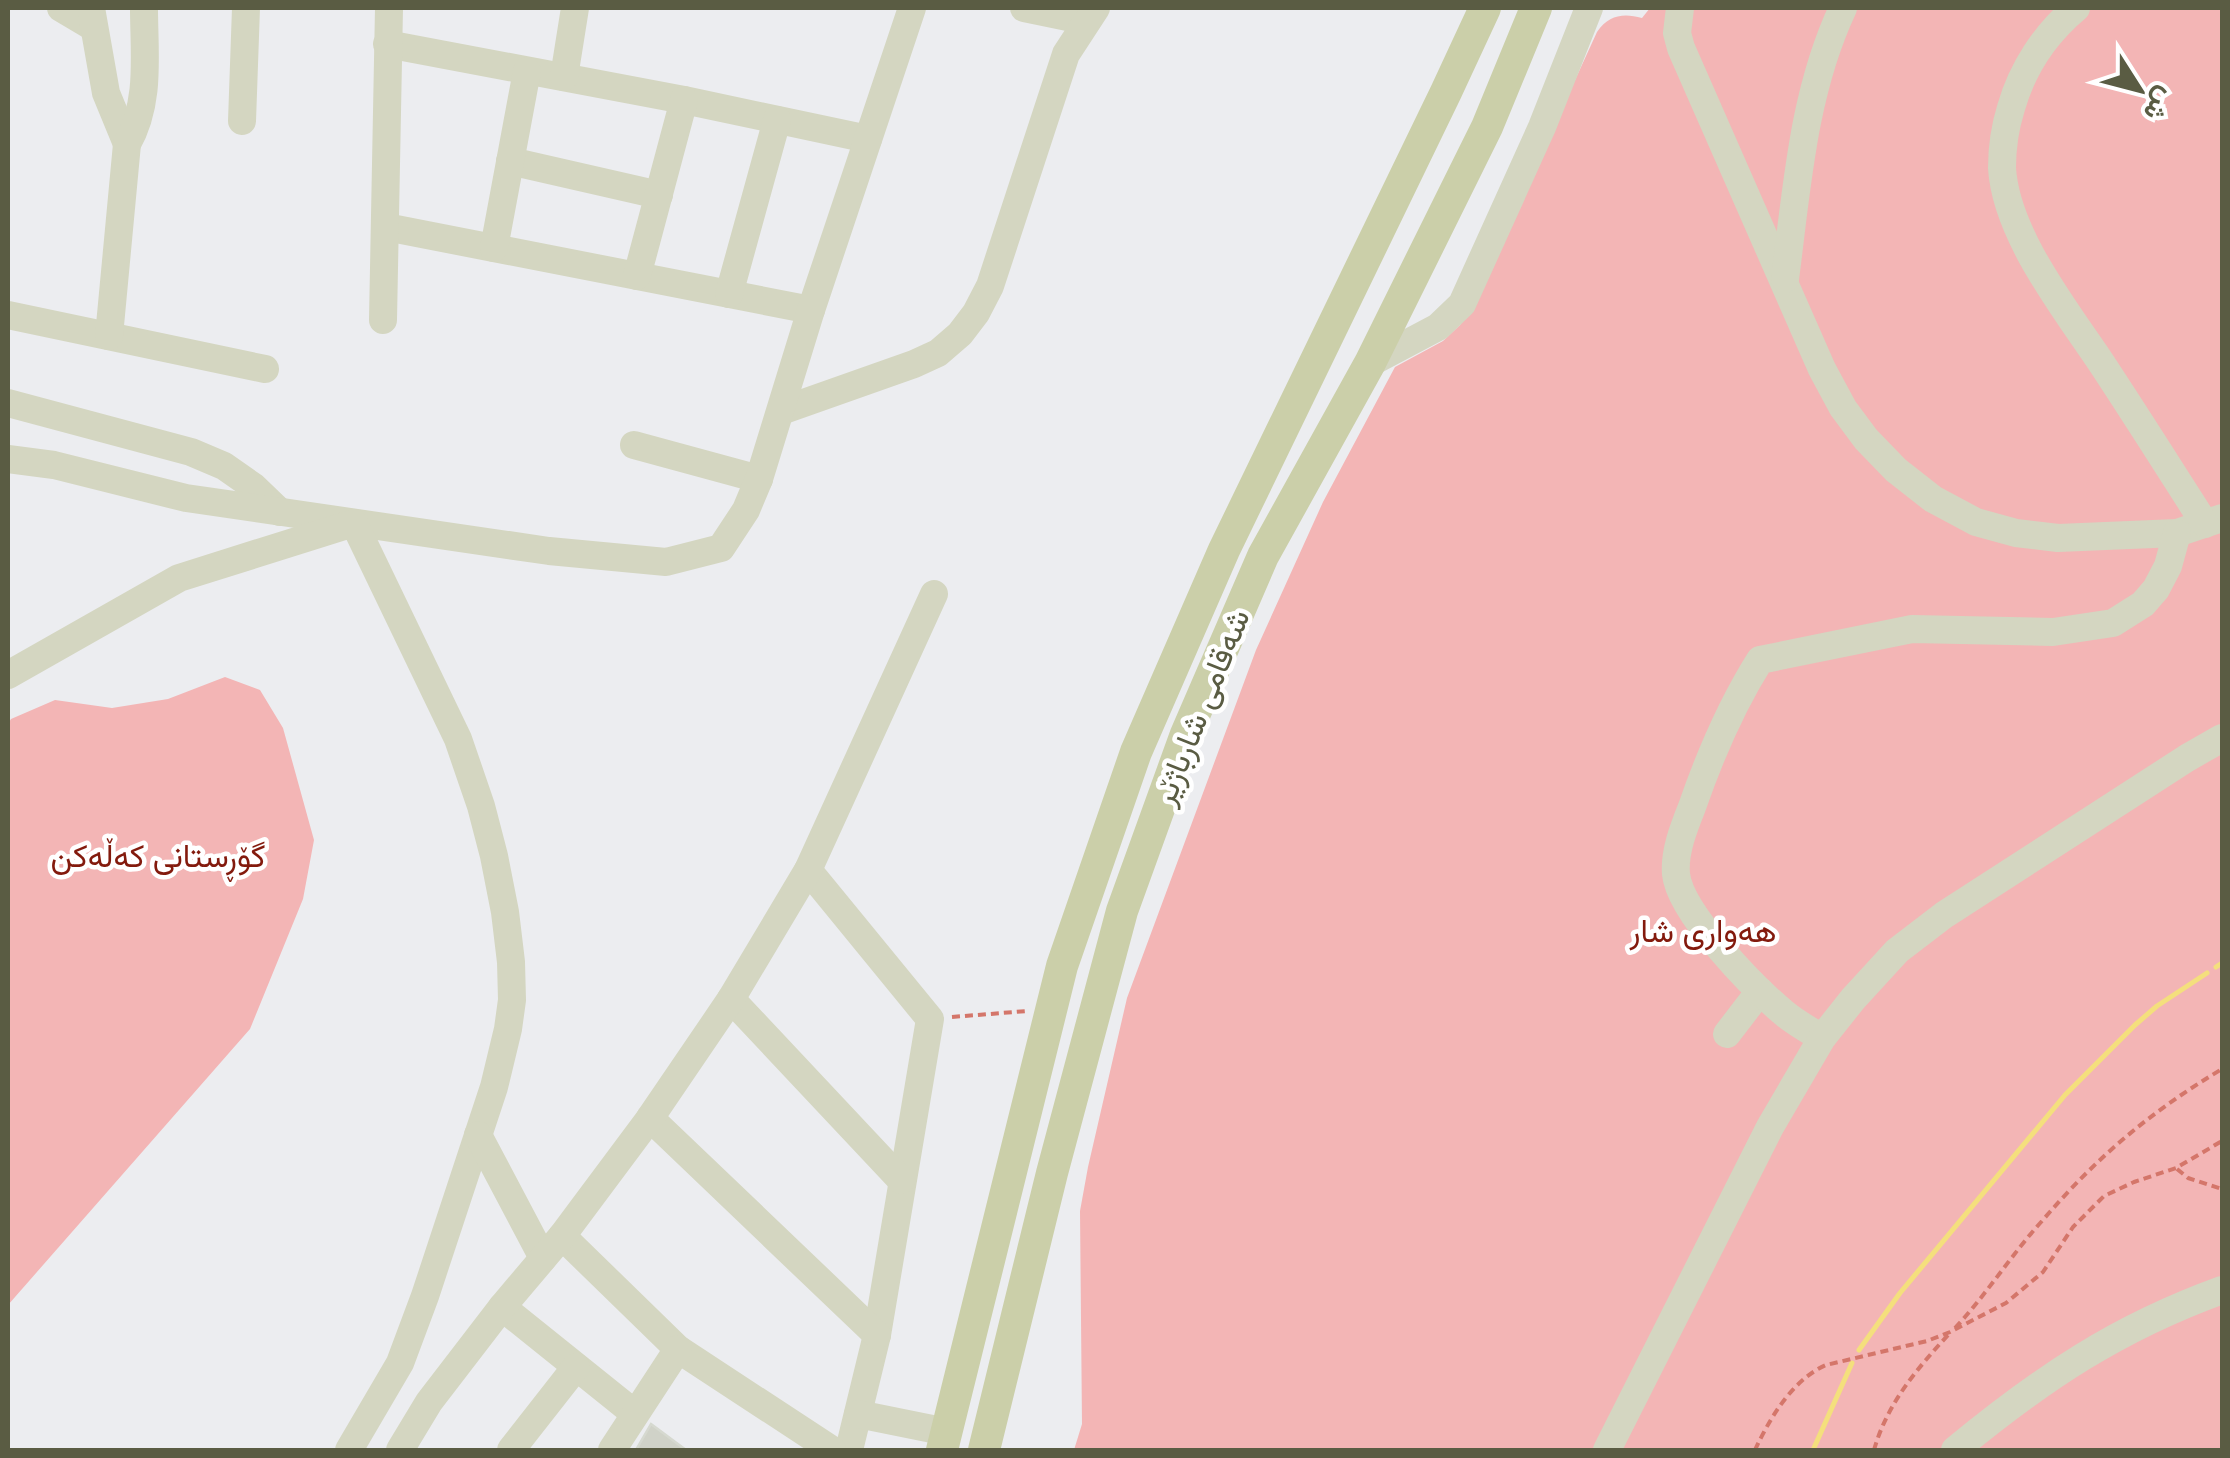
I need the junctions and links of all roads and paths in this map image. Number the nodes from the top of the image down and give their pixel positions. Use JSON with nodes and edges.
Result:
{"nodes":[{"id":1,"x":61,"y":8,"type":"edge"},
{"id":2,"x":144,"y":8,"type":"edge"},
{"id":3,"x":246,"y":8,"type":"edge"},
{"id":4,"x":389,"y":8,"type":"edge"},
{"id":5,"x":575,"y":8,"type":"edge"},
{"id":6,"x":912,"y":8,"type":"edge"},
{"id":7,"x":1024,"y":8,"type":"edge"},
{"id":8,"x":1485,"y":8,"type":"edge"},
{"id":9,"x":1536,"y":8,"type":"edge"},
{"id":10,"x":1589,"y":8,"type":"edge"},
{"id":11,"x":1843,"y":8,"type":"edge"},
{"id":12,"x":2076,"y":8,"type":"edge"},
{"id":13,"x":1678,"y":10,"type":"edge"},
{"id":14,"x":1092,"y":14,"type":"edge"},
{"id":15,"x":92,"y":17,"type":"edge"},
{"id":16,"x":388,"y":44,"type":"junction"},
{"id":17,"x":527,"y":71,"type":"junction"},
{"id":18,"x":564,"y":77,"type":"junction"},
{"id":19,"x":684,"y":100,"type":"junction"},
{"id":20,"x":110,"y":106,"type":"junction"},
{"id":21,"x":142,"y":106,"type":"junction"},
{"id":22,"x":777,"y":120,"type":"junction"},
{"id":23,"x":242,"y":121,"type":"dead end"},
{"id":24,"x":868,"y":139,"type":"junction"},
{"id":25,"x":127,"y":144,"type":"junction"},
{"id":26,"x":510,"y":162,"type":"junction"},
{"id":27,"x":659,"y":196,"type":"junction"},
{"id":28,"x":386,"y":227,"type":"junction"},
{"id":29,"x":494,"y":248,"type":"junction"},
{"id":30,"x":637,"y":276,"type":"junction"},
{"id":31,"x":1785,"y":280,"type":"junction"},
{"id":32,"x":729,"y":294,"type":"junction"},
{"id":33,"x":811,"y":310,"type":"junction"},
{"id":34,"x":8,"y":315,"type":"edge"},
{"id":35,"x":383,"y":320,"type":"dead end"},
{"id":36,"x":109,"y":336,"type":"junction"},
{"id":37,"x":1370,"y":363,"type":"junction"},
{"id":38,"x":265,"y":369,"type":"dead end"},
{"id":39,"x":8,"y":403,"type":"edge"},
{"id":40,"x":781,"y":412,"type":"junction"},
{"id":41,"x":634,"y":445,"type":"dead end"},
{"id":42,"x":8,"y":459,"type":"edge"},
{"id":43,"x":759,"y":479,"type":"junction"},
{"id":44,"x":280,"y":512,"type":"junction"},
{"id":45,"x":2214,"y":521,"type":"edge"},
{"id":46,"x":354,"y":523,"type":"junction"},
{"id":47,"x":2177,"y":533,"type":"junction"},
{"id":48,"x":934,"y":594,"type":"dead end"},
{"id":49,"x":8,"y":675,"type":"edge"},
{"id":50,"x":1164,"y":688,"type":"junction"},
{"id":51,"x":1200,"y":702,"type":"junction"},
{"id":52,"x":2222,"y":738,"type":"edge"},
{"id":53,"x":808,"y":870,"type":"junction"},
{"id":54,"x":1760,"y":991,"type":"junction"},
{"id":55,"x":731,"y":999,"type":"junction"},
{"id":56,"x":1052,"y":1008,"type":"junction"},
{"id":57,"x":930,"y":1020,"type":"junction"},
{"id":58,"x":1727,"y":1034,"type":"dead end"},
{"id":59,"x":1822,"y":1038,"type":"junction"},
{"id":60,"x":2222,"y":1069,"type":"edge"},
{"id":61,"x":650,"y":1118,"type":"junction"},
{"id":62,"x":478,"y":1135,"type":"junction"},
{"id":63,"x":2222,"y":1141,"type":"edge"},
{"id":64,"x":2176,"y":1168,"type":"junction"},
{"id":65,"x":902,"y":1180,"type":"junction"},
{"id":66,"x":2222,"y":1189,"type":"edge"},
{"id":67,"x":562,"y":1236,"type":"junction"},
{"id":68,"x":543,"y":1258,"type":"junction"},
{"id":69,"x":2222,"y":1290,"type":"edge"},
{"id":70,"x":502,"y":1307,"type":"junction"},
{"id":71,"x":1950,"y":1332,"type":"junction"},
{"id":72,"x":877,"y":1336,"type":"junction"},
{"id":73,"x":678,"y":1349,"type":"junction"},
{"id":74,"x":576,"y":1367,"type":"junction"},
{"id":75,"x":634,"y":1413,"type":"junction"},
{"id":76,"x":858,"y":1414,"type":"junction"},
{"id":77,"x":944,"y":1441,"type":"edge"},
{"id":78,"x":349,"y":1450,"type":"edge"},
{"id":79,"x":400,"y":1450,"type":"edge"},
{"id":80,"x":511,"y":1450,"type":"edge"},
{"id":81,"x":612,"y":1450,"type":"edge"},
{"id":82,"x":832,"y":1450,"type":"edge"},
{"id":83,"x":849,"y":1450,"type":"edge"},
{"id":84,"x":984,"y":1450,"type":"edge"},
{"id":85,"x":1607,"y":1450,"type":"edge"},
{"id":86,"x":1755,"y":1450,"type":"edge"},
{"id":87,"x":1874,"y":1450,"type":"edge"},
{"id":88,"x":1955,"y":1450,"type":"edge"}],
"edges":[{"from":1,"to":15,"type":"street"},
{"from":2,"to":21,"type":"street"},
{"from":3,"to":23,"type":"street"},
{"from":4,"to":16,"type":"street"},
{"from":5,"to":18,"type":"street"},
{"from":6,"to":24,"type":"street"},
{"from":7,"to":14,"type":"street"},
{"from":8,"to":50,"type":"main road","name":"شەقامی شارباژێر"},
{"from":9,"to":37,"type":"main road","name":"شەقامی شارباژێر"},
{"from":10,"to":37,"type":"street"},
{"from":11,"to":31,"type":"street"},
{"from":12,"to":45,"type":"street"},
{"from":13,"to":31,"type":"street"},
{"from":14,"to":40,"type":"street"},
{"from":15,"to":20,"type":"street"},
{"from":16,"to":17,"type":"street"},
{"from":16,"to":28,"type":"street"},
{"from":17,"to":18,"type":"street"},
{"from":17,"to":26,"type":"street"},
{"from":18,"to":19,"type":"street"},
{"from":19,"to":22,"type":"street"},
{"from":19,"to":27,"type":"street"},
{"from":20,"to":21,"type":"street"},
{"from":20,"to":25,"type":"street"},
{"from":21,"to":25,"type":"street"},
{"from":22,"to":24,"type":"street"},
{"from":22,"to":32,"type":"street"},
{"from":24,"to":33,"type":"street"},
{"from":25,"to":36,"type":"street"},
{"from":26,"to":27,"type":"street"},
{"from":26,"to":29,"type":"street"},
{"from":27,"to":30,"type":"street"},
{"from":28,"to":29,"type":"street"},
{"from":28,"to":35,"type":"street"},
{"from":29,"to":30,"type":"street"},
{"from":30,"to":32,"type":"street"},
{"from":31,"to":47,"type":"street"},
{"from":32,"to":33,"type":"street"},
{"from":33,"to":40,"type":"street"},
{"from":34,"to":36,"type":"street"},
{"from":36,"to":38,"type":"street"},
{"from":37,"to":51,"type":"main road","name":"شەقامی شارباژێر"},
{"from":39,"to":44,"type":"street"},
{"from":40,"to":43,"type":"street"},
{"from":41,"to":43,"type":"street"},
{"from":42,"to":44,"type":"street"},
{"from":43,"to":46,"type":"street"},
{"from":44,"to":46,"type":"street"},
{"from":45,"to":47,"type":"street"},
{"from":46,"to":49,"type":"street"},
{"from":46,"to":62,"type":"street"},
{"from":47,"to":54,"type":"street"},
{"from":48,"to":53,"type":"street"},
{"from":50,"to":51,"type":"main road"},
{"from":50,"to":56,"type":"main road","name":"شەقامی شارباژێر"},
{"from":51,"to":84,"type":"main road","name":"شەقامی شارباژێر"},
{"from":52,"to":59,"type":"street"},
{"from":53,"to":55,"type":"street"},
{"from":53,"to":57,"type":"street"},
{"from":54,"to":58,"type":"street"},
{"from":54,"to":59,"type":"street"},
{"from":55,"to":61,"type":"street"},
{"from":55,"to":65,"type":"street"},
{"from":56,"to":57,"type":"path"},
{"from":56,"to":77,"type":"main road","name":"شەقامی شارباژێر"},
{"from":57,"to":65,"type":"street"},
{"from":59,"to":85,"type":"street"},
{"from":60,"to":71,"type":"path"},
{"from":61,"to":67,"type":"street"},
{"from":61,"to":72,"type":"street"},
{"from":62,"to":68,"type":"street"},
{"from":62,"to":78,"type":"street"},
{"from":63,"to":64,"type":"path"},
{"from":64,"to":66,"type":"path"},
{"from":64,"to":71,"type":"path"},
{"from":65,"to":72,"type":"street"},
{"from":67,"to":68,"type":"street"},
{"from":67,"to":73,"type":"street"},
{"from":68,"to":70,"type":"street"},
{"from":69,"to":88,"type":"street"},
{"from":70,"to":74,"type":"street"},
{"from":70,"to":79,"type":"street"},
{"from":71,"to":86,"type":"path"},
{"from":71,"to":87,"type":"path"},
{"from":72,"to":76,"type":"street"},
{"from":73,"to":75,"type":"street"},
{"from":73,"to":82,"type":"street"},
{"from":74,"to":75,"type":"street"},
{"from":74,"to":80,"type":"street"},
{"from":75,"to":81,"type":"street"},
{"from":76,"to":77,"type":"street"},
{"from":76,"to":83,"type":"street"}]}
